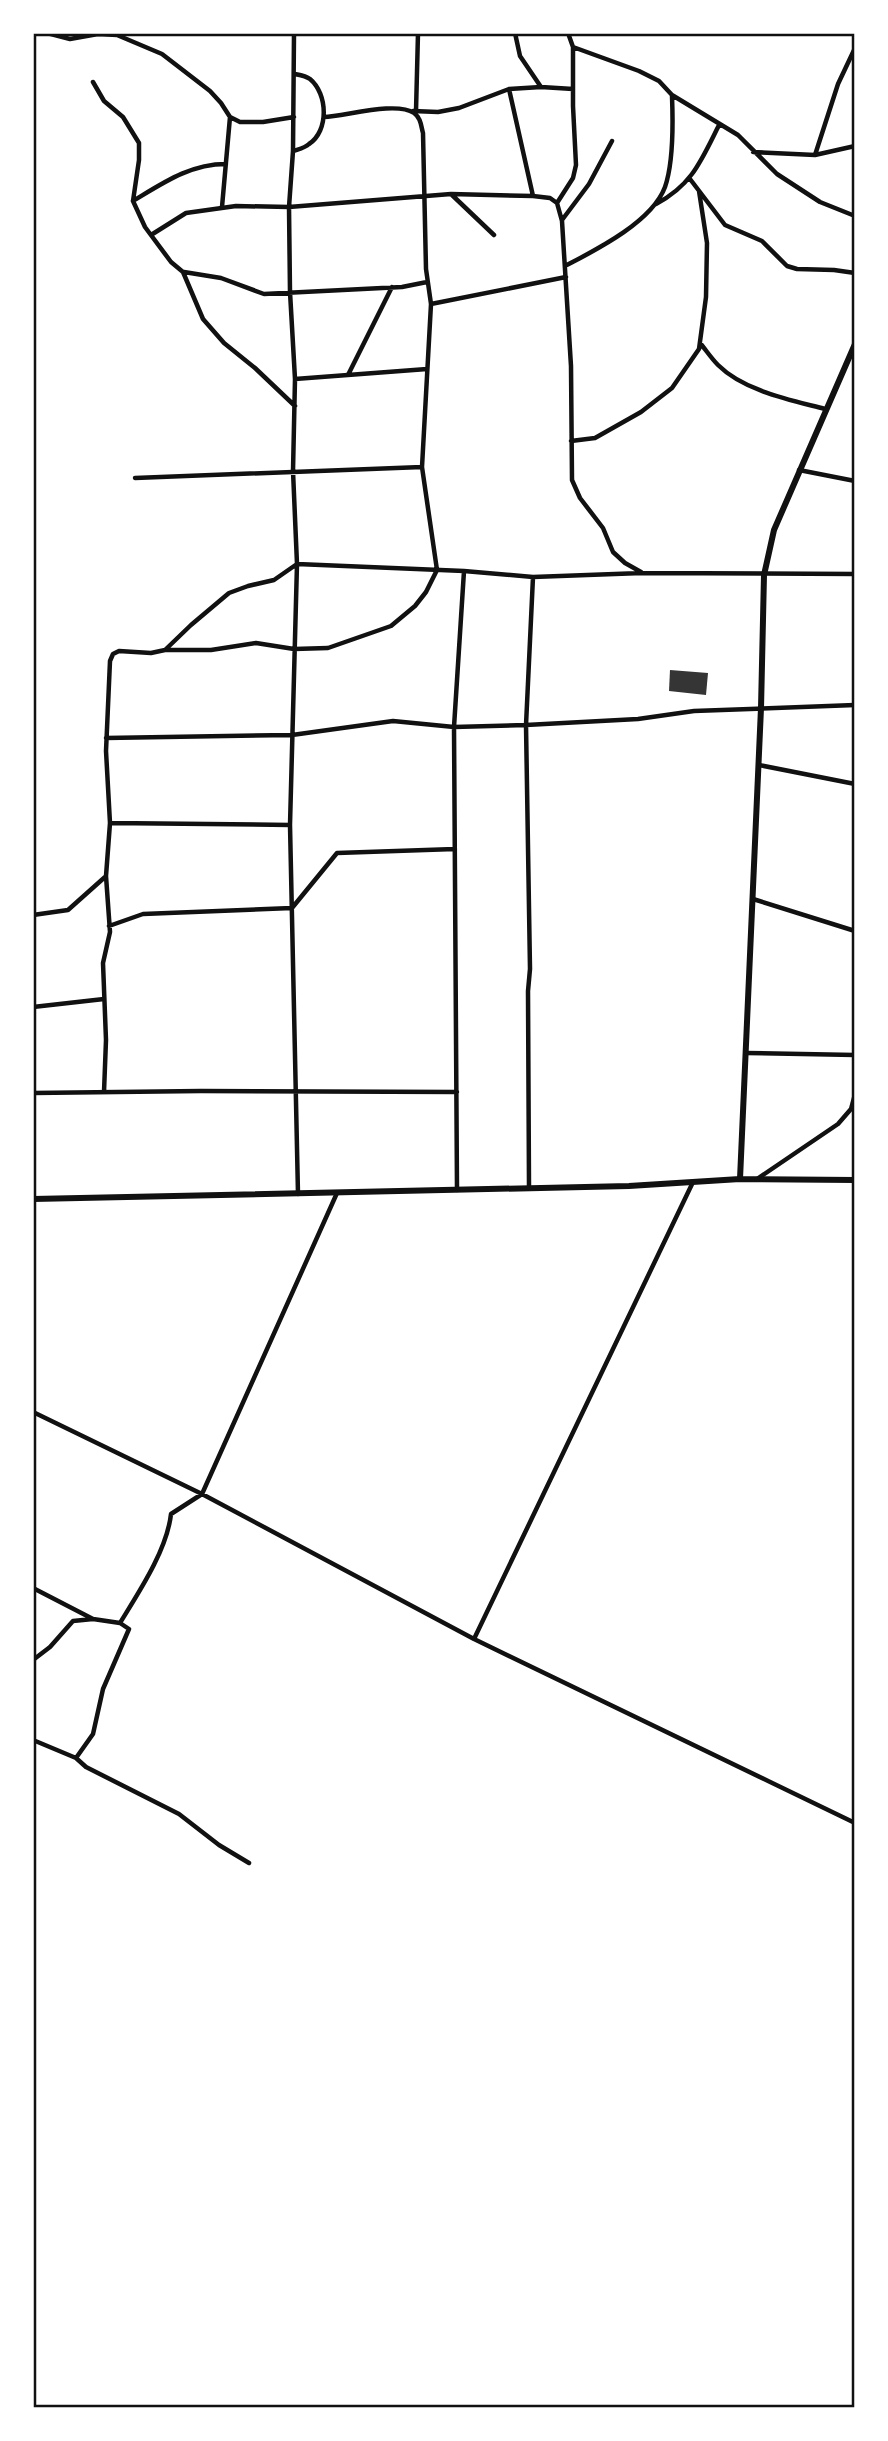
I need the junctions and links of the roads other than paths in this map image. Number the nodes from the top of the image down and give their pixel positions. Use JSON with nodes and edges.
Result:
{"nodes":[{"id":1,"x":47,"y":33,"type":"edge"},
{"id":2,"x":294,"y":33,"type":"edge"},
{"id":3,"x":418,"y":33,"type":"edge"},
{"id":4,"x":515,"y":33,"type":"edge"},
{"id":5,"x":568,"y":33,"type":"edge"},
{"id":6,"x":573,"y":47,"type":"junction"},
{"id":7,"x":855,"y":48,"type":"edge"},
{"id":8,"x":295,"y":74,"type":"junction"},
{"id":9,"x":93,"y":82,"type":"dead end"},
{"id":10,"x":541,"y":88,"type":"junction"},
{"id":11,"x":509,"y":89,"type":"junction"},
{"id":12,"x":573,"y":89,"type":"junction"},
{"id":13,"x":672,"y":95,"type":"junction"},
{"id":14,"x":413,"y":111,"type":"junction"},
{"id":15,"x":230,"y":117,"type":"junction"},
{"id":16,"x":294,"y":117,"type":"junction"},
{"id":17,"x":324,"y":117,"type":"junction"},
{"id":18,"x":719,"y":125,"type":"junction"},
{"id":19,"x":612,"y":141,"type":"dead end"},
{"id":20,"x":855,"y":146,"type":"edge"},
{"id":21,"x":293,"y":151,"type":"junction"},
{"id":22,"x":753,"y":152,"type":"junction"},
{"id":23,"x":815,"y":155,"type":"junction"},
{"id":24,"x":226,"y":164,"type":"junction"},
{"id":25,"x":690,"y":179,"type":"junction"},
{"id":26,"x":699,"y":191,"type":"junction"},
{"id":27,"x":451,"y":194,"type":"junction"},
{"id":28,"x":423,"y":196,"type":"junction"},
{"id":29,"x":533,"y":196,"type":"junction"},
{"id":30,"x":133,"y":201,"type":"junction"},
{"id":31,"x":557,"y":202,"type":"junction"},
{"id":32,"x":656,"y":204,"type":"junction"},
{"id":33,"x":289,"y":207,"type":"junction"},
{"id":34,"x":222,"y":208,"type":"junction"},
{"id":35,"x":855,"y":216,"type":"edge"},
{"id":36,"x":562,"y":221,"type":"junction"},
{"id":37,"x":151,"y":235,"type":"junction"},
{"id":38,"x":494,"y":236,"type":"dead end"},
{"id":39,"x":565,"y":266,"type":"junction"},
{"id":40,"x":183,"y":272,"type":"junction"},
{"id":41,"x":855,"y":273,"type":"edge"},
{"id":42,"x":566,"y":276,"type":"junction"},
{"id":43,"x":427,"y":282,"type":"junction"},
{"id":44,"x":393,"y":287,"type":"junction"},
{"id":45,"x":290,"y":292,"type":"junction"},
{"id":46,"x":431,"y":304,"type":"junction"},
{"id":47,"x":700,"y":343,"type":"junction"},
{"id":48,"x":855,"y":344,"type":"edge"},
{"id":49,"x":427,"y":369,"type":"junction"},
{"id":50,"x":348,"y":375,"type":"junction"},
{"id":51,"x":295,"y":379,"type":"junction"},
{"id":52,"x":295,"y":406,"type":"junction"},
{"id":53,"x":825,"y":409,"type":"junction"},
{"id":54,"x":571,"y":441,"type":"junction"},
{"id":55,"x":422,"y":467,"type":"junction"},
{"id":56,"x":799,"y":470,"type":"junction"},
{"id":57,"x":293,"y":471,"type":"junction"},
{"id":58,"x":135,"y":478,"type":"dead end"},
{"id":59,"x":855,"y":481,"type":"edge"},
{"id":60,"x":297,"y":564,"type":"junction"},
{"id":61,"x":436,"y":569,"type":"junction"},
{"id":62,"x":464,"y":571,"type":"junction"},
{"id":63,"x":642,"y":573,"type":"junction"},
{"id":64,"x":855,"y":574,"type":"edge"},
{"id":65,"x":764,"y":575,"type":"junction"},
{"id":66,"x":533,"y":577,"type":"junction"},
{"id":67,"x":294,"y":649,"type":"junction"},
{"id":68,"x":165,"y":650,"type":"junction"},
{"id":69,"x":855,"y":705,"type":"edge"},
{"id":70,"x":761,"y":708,"type":"junction"},
{"id":71,"x":526,"y":725,"type":"junction"},
{"id":72,"x":454,"y":727,"type":"junction"},
{"id":73,"x":292,"y":734,"type":"junction"},
{"id":74,"x":106,"y":738,"type":"junction"},
{"id":75,"x":759,"y":765,"type":"junction"},
{"id":76,"x":855,"y":783,"type":"edge"},
{"id":77,"x":110,"y":823,"type":"junction"},
{"id":78,"x":290,"y":825,"type":"junction"},
{"id":79,"x":455,"y":849,"type":"junction"},
{"id":80,"x":106,"y":876,"type":"junction"},
{"id":81,"x":752,"y":899,"type":"junction"},
{"id":82,"x":292,"y":908,"type":"junction"},
{"id":83,"x":33,"y":915,"type":"edge"},
{"id":84,"x":109,"y":926,"type":"junction"},
{"id":85,"x":855,"y":931,"type":"edge"},
{"id":86,"x":104,"y":999,"type":"junction"},
{"id":87,"x":33,"y":1007,"type":"edge"},
{"id":88,"x":746,"y":1053,"type":"junction"},
{"id":89,"x":855,"y":1055,"type":"edge"},
{"id":90,"x":295,"y":1091,"type":"junction"},
{"id":91,"x":104,"y":1092,"type":"junction"},
{"id":92,"x":457,"y":1092,"type":"junction"},
{"id":93,"x":33,"y":1093,"type":"edge"},
{"id":94,"x":855,"y":1094,"type":"edge"},
{"id":95,"x":740,"y":1179,"type":"junction"},
{"id":96,"x":756,"y":1180,"type":"junction"},
{"id":97,"x":855,"y":1180,"type":"edge"},
{"id":98,"x":693,"y":1182,"type":"junction"},
{"id":99,"x":529,"y":1188,"type":"junction"},
{"id":100,"x":457,"y":1190,"type":"junction"},
{"id":101,"x":337,"y":1193,"type":"junction"},
{"id":102,"x":298,"y":1194,"type":"junction"},
{"id":103,"x":33,"y":1199,"type":"edge"},
{"id":104,"x":33,"y":1412,"type":"edge"},
{"id":105,"x":202,"y":1494,"type":"junction"},
{"id":106,"x":33,"y":1588,"type":"edge"},
{"id":107,"x":93,"y":1619,"type":"junction"},
{"id":108,"x":120,"y":1623,"type":"junction"},
{"id":109,"x":474,"y":1639,"type":"junction"},
{"id":110,"x":33,"y":1660,"type":"edge"},
{"id":111,"x":33,"y":1740,"type":"edge"},
{"id":112,"x":76,"y":1758,"type":"junction"},
{"id":113,"x":855,"y":1823,"type":"edge"},
{"id":114,"x":249,"y":1863,"type":"dead end"}],
"edges":[{"from":1,"to":15,"type":"street"},
{"from":2,"to":8,"type":"street"},
{"from":3,"to":14,"type":"street"},
{"from":4,"to":10,"type":"street"},
{"from":5,"to":6,"type":"street"},
{"from":6,"to":12,"type":"street"},
{"from":6,"to":13,"type":"street"},
{"from":7,"to":23,"type":"street"},
{"from":8,"to":16,"type":"street"},
{"from":8,"to":17,"type":"street"},
{"from":9,"to":30,"type":"street"},
{"from":10,"to":11,"type":"street"},
{"from":10,"to":12,"type":"street"},
{"from":11,"to":14,"type":"street"},
{"from":11,"to":29,"type":"street"},
{"from":12,"to":31,"type":"street"},
{"from":13,"to":18,"type":"street"},
{"from":13,"to":32,"type":"street"},
{"from":14,"to":17,"type":"street"},
{"from":14,"to":28,"type":"street"},
{"from":15,"to":16,"type":"street"},
{"from":15,"to":24,"type":"street"},
{"from":16,"to":21,"type":"street"},
{"from":17,"to":21,"type":"street"},
{"from":18,"to":22,"type":"street"},
{"from":18,"to":25,"type":"street"},
{"from":19,"to":36,"type":"street"},
{"from":20,"to":23,"type":"street"},
{"from":21,"to":33,"type":"street"},
{"from":22,"to":23,"type":"street"},
{"from":22,"to":35,"type":"street"},
{"from":24,"to":30,"type":"street"},
{"from":24,"to":34,"type":"street"},
{"from":25,"to":26,"type":"street"},
{"from":25,"to":32,"type":"street"},
{"from":26,"to":41,"type":"street"},
{"from":26,"to":47,"type":"street"},
{"from":27,"to":28,"type":"street"},
{"from":27,"to":29,"type":"street"},
{"from":27,"to":38,"type":"street"},
{"from":28,"to":33,"type":"street"},
{"from":28,"to":43,"type":"street"},
{"from":29,"to":31,"type":"street"},
{"from":30,"to":37,"type":"street"},
{"from":31,"to":36,"type":"street"},
{"from":32,"to":39,"type":"street"},
{"from":33,"to":34,"type":"street"},
{"from":33,"to":45,"type":"street"},
{"from":34,"to":37,"type":"street"},
{"from":36,"to":39,"type":"street"},
{"from":37,"to":40,"type":"street"},
{"from":39,"to":42,"type":"street"},
{"from":40,"to":45,"type":"street"},
{"from":40,"to":52,"type":"street"},
{"from":42,"to":46,"type":"street"},
{"from":42,"to":54,"type":"street"},
{"from":43,"to":44,"type":"street"},
{"from":43,"to":46,"type":"street"},
{"from":44,"to":45,"type":"street"},
{"from":44,"to":50,"type":"street"},
{"from":45,"to":51,"type":"street"},
{"from":46,"to":49,"type":"street"},
{"from":47,"to":53,"type":"street"},
{"from":47,"to":54,"type":"street"},
{"from":48,"to":53,"type":"street"},
{"from":49,"to":50,"type":"street"},
{"from":49,"to":55,"type":"street"},
{"from":50,"to":51,"type":"street"},
{"from":51,"to":52,"type":"street"},
{"from":52,"to":57,"type":"street"},
{"from":53,"to":56,"type":"street"},
{"from":54,"to":63,"type":"street"},
{"from":55,"to":57,"type":"street"},
{"from":55,"to":61,"type":"street"},
{"from":56,"to":59,"type":"street"},
{"from":56,"to":65,"type":"street"},
{"from":57,"to":58,"type":"street"},
{"from":57,"to":60,"type":"street"},
{"from":60,"to":61,"type":"street"},
{"from":60,"to":67,"type":"street"},
{"from":60,"to":68,"type":"street"},
{"from":61,"to":62,"type":"street"},
{"from":61,"to":67,"type":"street"},
{"from":62,"to":66,"type":"street"},
{"from":62,"to":72,"type":"street"},
{"from":63,"to":65,"type":"street"},
{"from":63,"to":66,"type":"street"},
{"from":64,"to":65,"type":"street"},
{"from":65,"to":70,"type":"street"},
{"from":66,"to":71,"type":"street"},
{"from":67,"to":68,"type":"street"},
{"from":67,"to":73,"type":"street"},
{"from":68,"to":74,"type":"street"},
{"from":69,"to":70,"type":"street"},
{"from":70,"to":71,"type":"street"},
{"from":70,"to":75,"type":"street"},
{"from":71,"to":72,"type":"street"},
{"from":71,"to":99,"type":"street"},
{"from":72,"to":73,"type":"street"},
{"from":72,"to":79,"type":"street"},
{"from":73,"to":74,"type":"street"},
{"from":73,"to":78,"type":"street"},
{"from":74,"to":77,"type":"street"},
{"from":75,"to":76,"type":"street"},
{"from":75,"to":81,"type":"street"},
{"from":77,"to":78,"type":"street"},
{"from":77,"to":80,"type":"street"},
{"from":78,"to":82,"type":"street"},
{"from":79,"to":82,"type":"street"},
{"from":79,"to":92,"type":"street"},
{"from":80,"to":83,"type":"street"},
{"from":80,"to":84,"type":"street"},
{"from":81,"to":85,"type":"street"},
{"from":81,"to":88,"type":"street"},
{"from":82,"to":84,"type":"street"},
{"from":82,"to":90,"type":"street"},
{"from":84,"to":86,"type":"street"},
{"from":86,"to":87,"type":"street"},
{"from":86,"to":91,"type":"street"},
{"from":88,"to":89,"type":"street"},
{"from":88,"to":95,"type":"street"},
{"from":90,"to":91,"type":"street"},
{"from":90,"to":92,"type":"street"},
{"from":90,"to":102,"type":"street"},
{"from":91,"to":93,"type":"street"},
{"from":92,"to":100,"type":"street"},
{"from":94,"to":96,"type":"street"},
{"from":95,"to":96,"type":"street"},
{"from":95,"to":98,"type":"street"},
{"from":96,"to":97,"type":"street"},
{"from":98,"to":99,"type":"street"},
{"from":98,"to":109,"type":"street"},
{"from":99,"to":100,"type":"street"},
{"from":100,"to":101,"type":"street"},
{"from":101,"to":102,"type":"street"},
{"from":101,"to":105,"type":"street"},
{"from":102,"to":103,"type":"street"},
{"from":104,"to":105,"type":"street"},
{"from":105,"to":108,"type":"street"},
{"from":105,"to":109,"type":"street"},
{"from":106,"to":107,"type":"street"},
{"from":107,"to":108,"type":"street"},
{"from":107,"to":110,"type":"street"},
{"from":108,"to":112,"type":"street"},
{"from":109,"to":113,"type":"street"},
{"from":111,"to":112,"type":"street"},
{"from":112,"to":114,"type":"street"}]}
